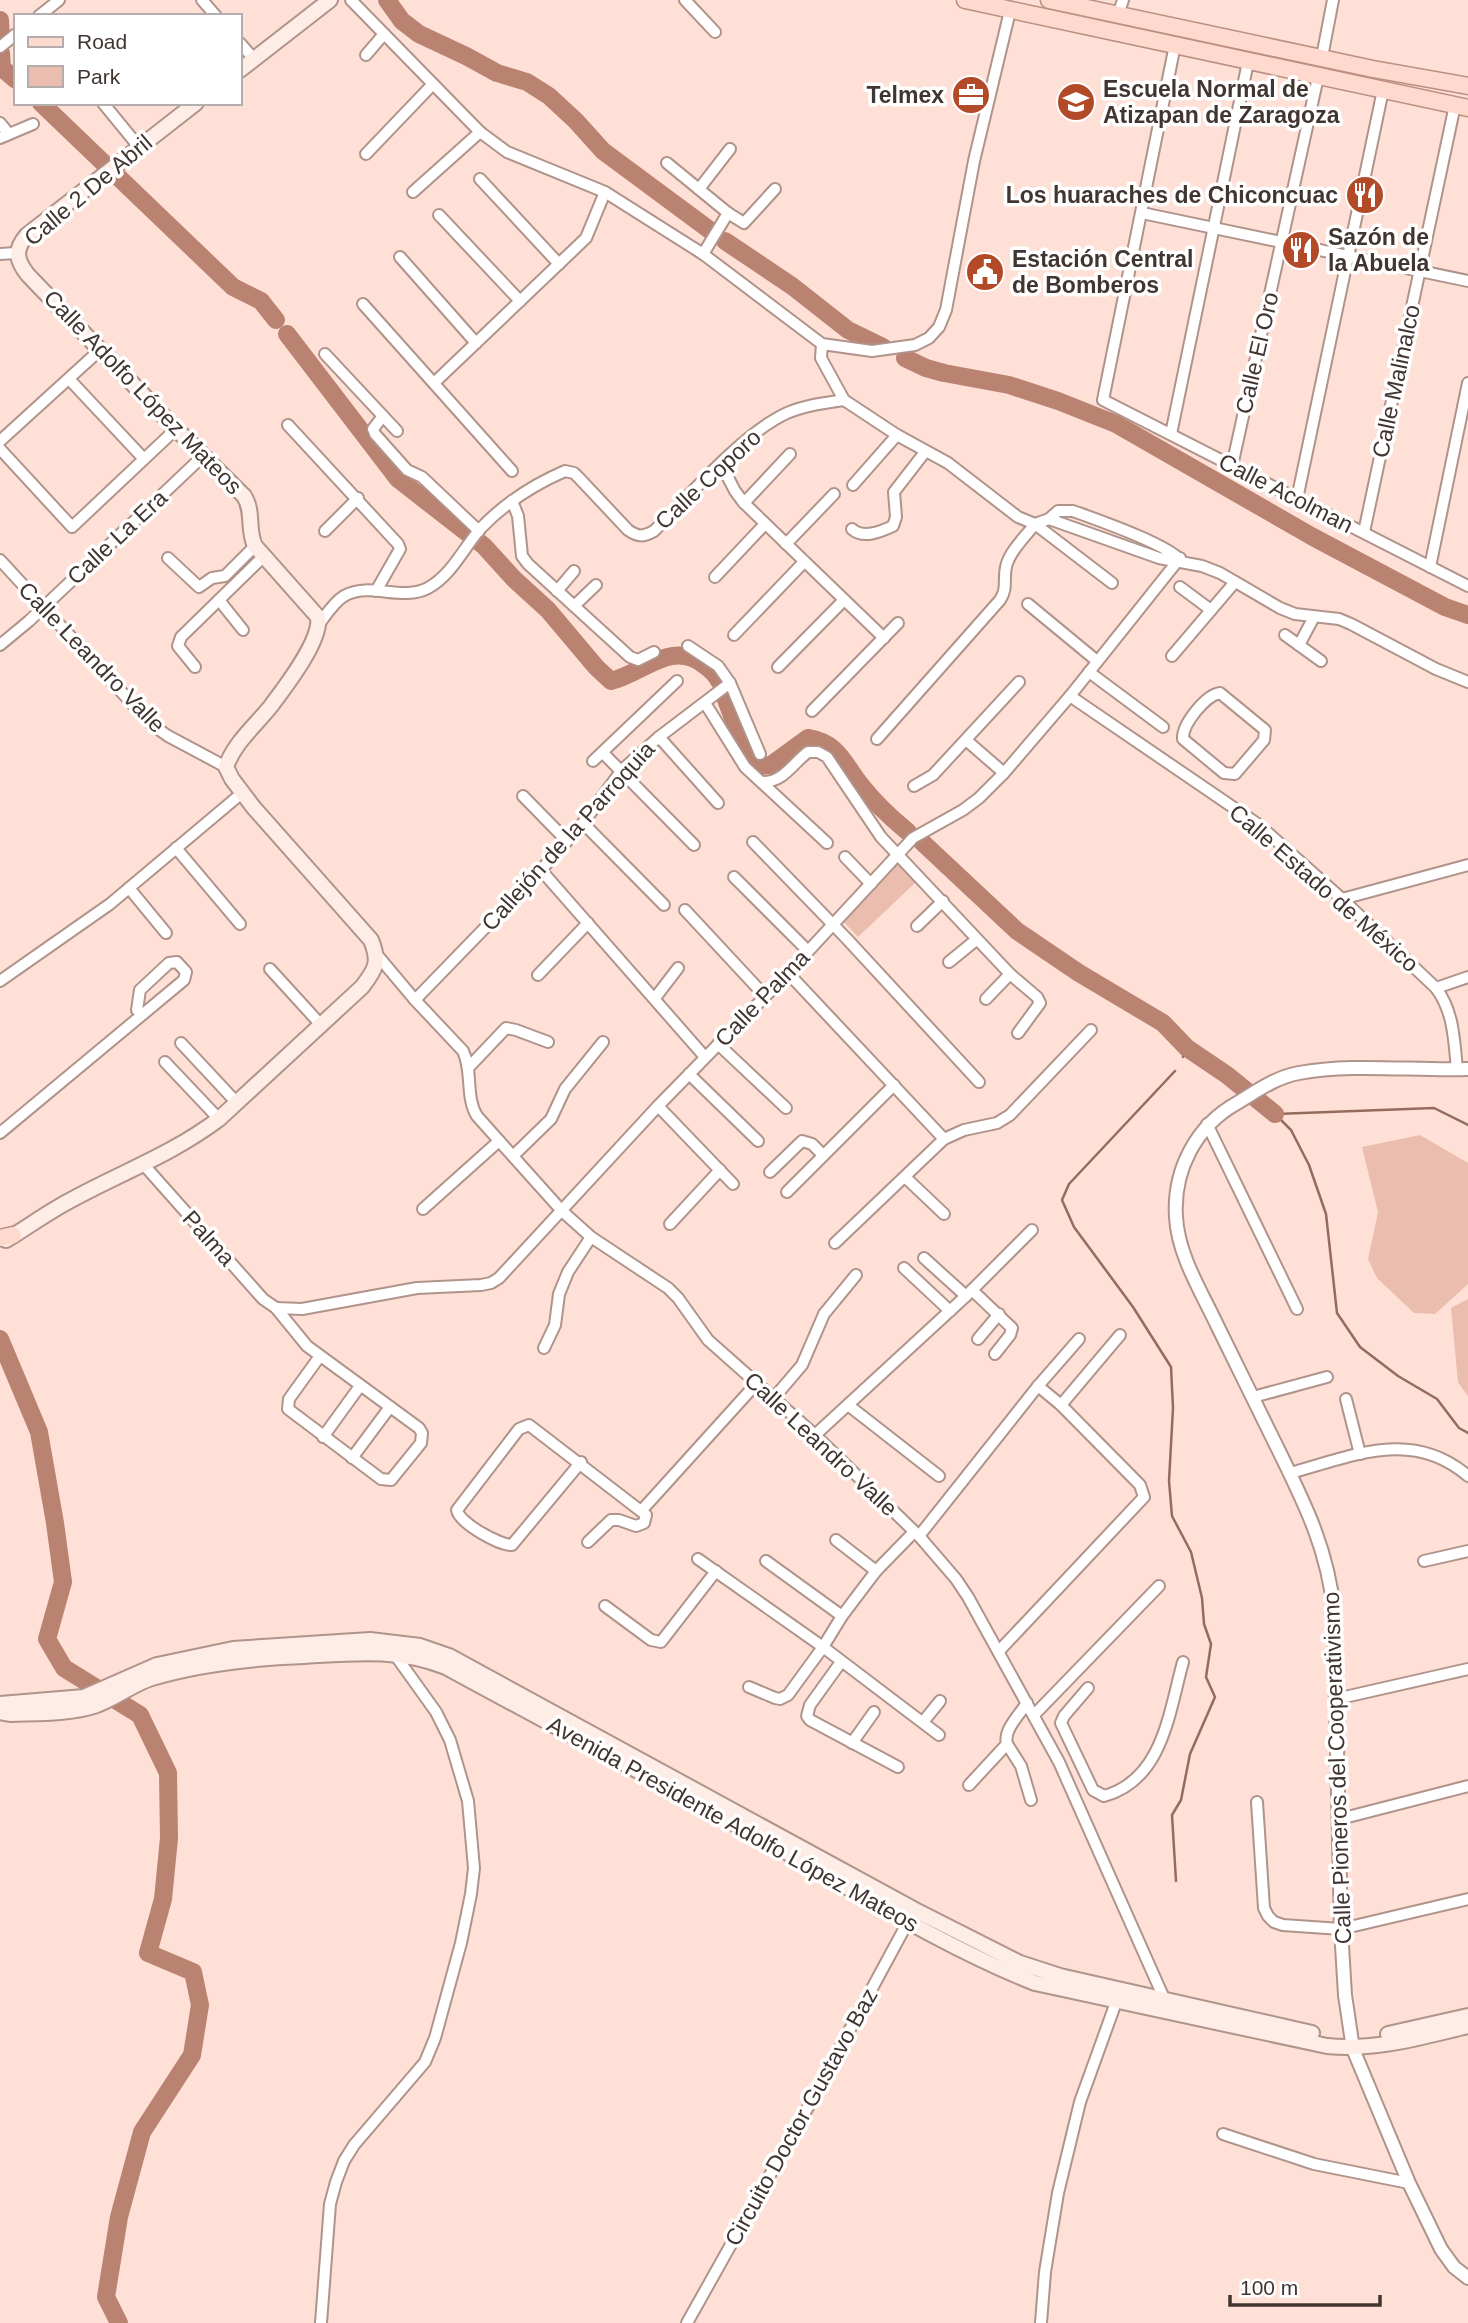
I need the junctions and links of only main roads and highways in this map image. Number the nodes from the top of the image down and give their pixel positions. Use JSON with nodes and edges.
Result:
{"nodes":[{"id":1,"x":330,"y":0,"type":"edge"},
{"id":2,"x":965,"y":0,"type":"edge"},
{"id":3,"x":1049,"y":0,"type":"edge"},
{"id":4,"x":1012,"y":6,"type":"edge"},
{"id":5,"x":1120,"y":8,"type":"edge"},
{"id":6,"x":1179,"y":28,"type":"junction"},
{"id":7,"x":1175,"y":45,"type":"junction"},
{"id":8,"x":242,"y":68,"type":"edge"},
{"id":9,"x":1468,"y":86,"type":"edge"},
{"id":10,"x":193,"y":105,"type":"edge"},
{"id":11,"x":1462,"y":106,"type":"edge"},
{"id":12,"x":16,"y":253,"type":"joint"},
{"id":13,"x":4,"y":1239,"type":"edge"},
{"id":14,"x":390,"y":1647,"type":"junction"},
{"id":15,"x":107,"y":1696,"type":"junction"},
{"id":16,"x":2,"y":1714,"type":"edge"},
{"id":17,"x":1468,"y":2015,"type":"edge"},
{"id":18,"x":1468,"y":2026,"type":"edge"},
{"id":19,"x":1352,"y":2044,"type":"junction"}],
"edges":[{"from":1,"to":8,"type":"main road"},
{"from":2,"to":4,"type":"main road"},
{"from":3,"to":5,"type":"main road"},
{"from":4,"to":7,"type":"main road"},
{"from":5,"to":6,"type":"main road"},
{"from":6,"to":7,"type":"main road"},
{"from":6,"to":9,"type":"main road"},
{"from":7,"to":11,"type":"main road"},
{"from":10,"to":12,"type":"main road","name":"Calle 2 De Abril"},
{"from":12,"to":13,"type":"main road","name":"Calle Adolfo López Mateos"},
{"from":14,"to":15,"type":"main road","name":"Avenida Presidente Adolfo López Mateos"},
{"from":14,"to":15,"type":"main road","name":"Avenida Presidente Adolfo López Mateos"},
{"from":14,"to":19,"type":"main road","name":"Avenida Presidente Adolfo López Mateos"},
{"from":15,"to":16,"type":"main road","name":"Avenida Presidente Adolfo López Mateos"},
{"from":17,"to":19,"type":"main road","name":"Avenida Presidente Adolfo López Mateos"},
{"from":18,"to":19,"type":"main road","name":"Avenida Presidente Adolfo López Mateos"}]}
